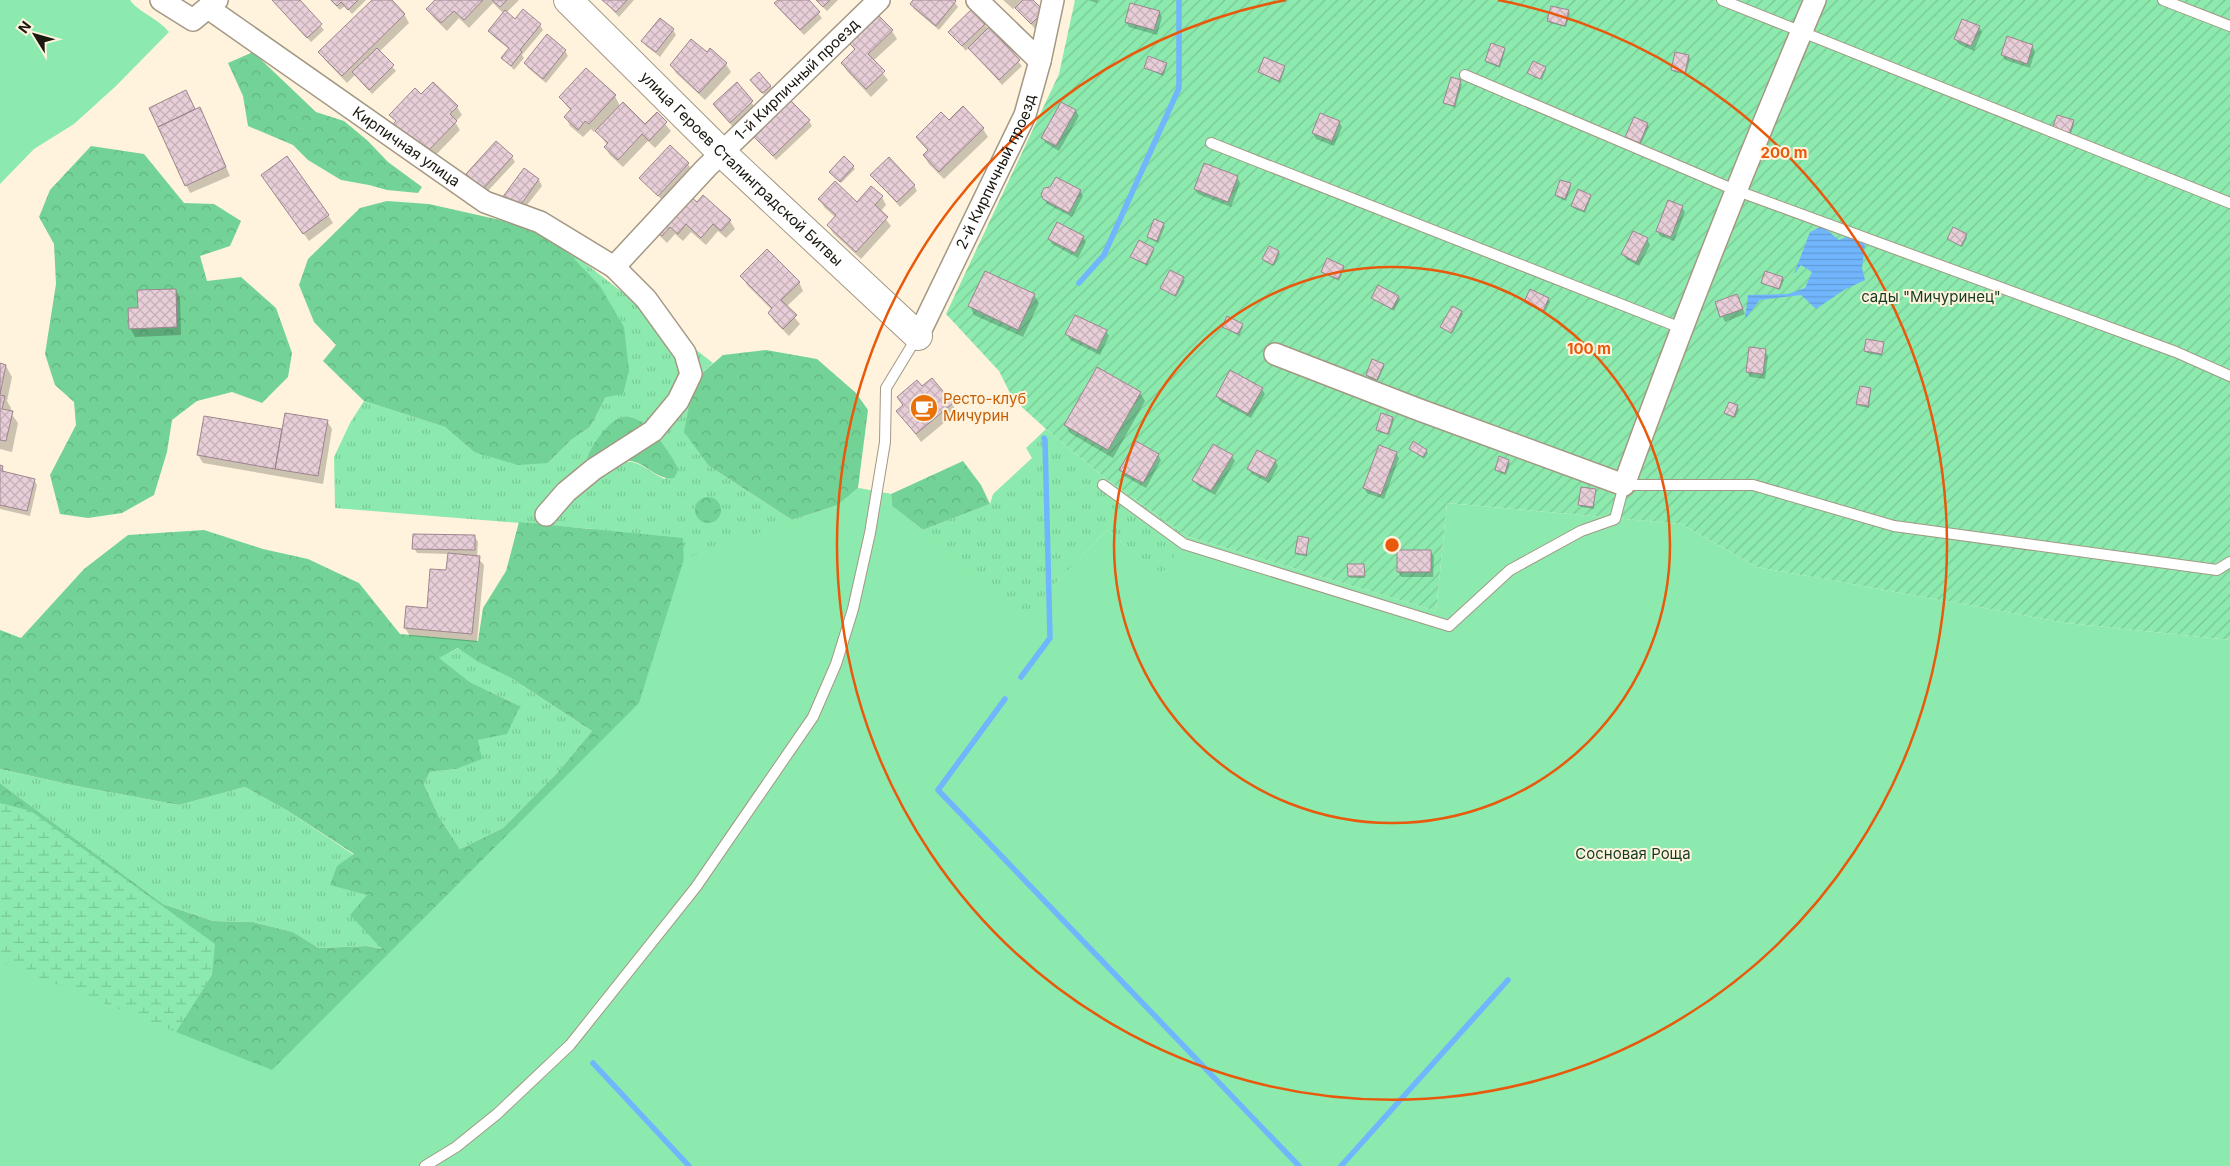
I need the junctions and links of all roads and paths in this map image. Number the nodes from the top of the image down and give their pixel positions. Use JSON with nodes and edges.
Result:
{"nodes":[{"id":1,"x":161,"y":0,"type":"edge"},
{"id":2,"x":568,"y":0,"type":"edge"},
{"id":3,"x":879,"y":0,"type":"edge"},
{"id":4,"x":977,"y":0,"type":"edge"},
{"id":5,"x":1054,"y":0,"type":"edge"},
{"id":6,"x":1722,"y":0,"type":"edge"},
{"id":7,"x":1815,"y":0,"type":"edge"},
{"id":8,"x":2163,"y":0,"type":"edge"},
{"id":9,"x":206,"y":10,"type":"edge"},
{"id":10,"x":2230,"y":26,"type":"edge"},
{"id":11,"x":1802,"y":30,"type":"junction"},
{"id":12,"x":1040,"y":61,"type":"junction"},
{"id":13,"x":1465,"y":75,"type":"dead end"},
{"id":14,"x":1211,"y":143,"type":"dead end"},
{"id":15,"x":721,"y":152,"type":"junction"},
{"id":16,"x":1735,"y":190,"type":"junction"},
{"id":17,"x":2230,"y":203,"type":"edge"},
{"id":18,"x":614,"y":267,"type":"junction"},
{"id":19,"x":1681,"y":328,"type":"junction"},
{"id":20,"x":918,"y":336,"type":"junction"},
{"id":21,"x":1275,"y":354,"type":"dead end"},
{"id":22,"x":2230,"y":376,"type":"edge"},
{"id":23,"x":1103,"y":485,"type":"dead end"},
{"id":24,"x":1624,"y":485,"type":"junction"},
{"id":25,"x":546,"y":516,"type":"dead end"},
{"id":26,"x":2230,"y":562,"type":"edge"},
{"id":27,"x":426,"y":1166,"type":"edge"}],
"edges":[{"from":1,"to":9,"type":"street","name":"Кирпичная улица"},
{"from":2,"to":15,"type":"street","name":"улица Героев Сталинградской Битвы"},
{"from":3,"to":15,"type":"street","name":"1-й Кирпичный проезд"},
{"from":4,"to":12,"type":"street"},
{"from":5,"to":12,"type":"street","name":"2-й Кирпичный проезд"},
{"from":6,"to":11,"type":"lane"},
{"from":7,"to":11,"type":"street"},
{"from":8,"to":10,"type":"lane"},
{"from":9,"to":18,"type":"street","name":"Кирпичная улица"},
{"from":11,"to":16,"type":"street"},
{"from":11,"to":17,"type":"lane"},
{"from":12,"to":20,"type":"street","name":"2-й Кирпичный проезд"},
{"from":13,"to":16,"type":"lane"},
{"from":14,"to":19,"type":"lane"},
{"from":15,"to":18,"type":"street","name":"1-й Кирпичный проезд"},
{"from":15,"to":20,"type":"street","name":"улица Героев Сталинградской Битвы"},
{"from":16,"to":19,"type":"street"},
{"from":16,"to":22,"type":"lane"},
{"from":18,"to":25,"type":"street","name":"Кирпичная улица"},
{"from":19,"to":24,"type":"street"},
{"from":20,"to":27,"type":"lane"},
{"from":21,"to":24,"type":"street"},
{"from":23,"to":24,"type":"lane"},
{"from":24,"to":26,"type":"lane"}]}
